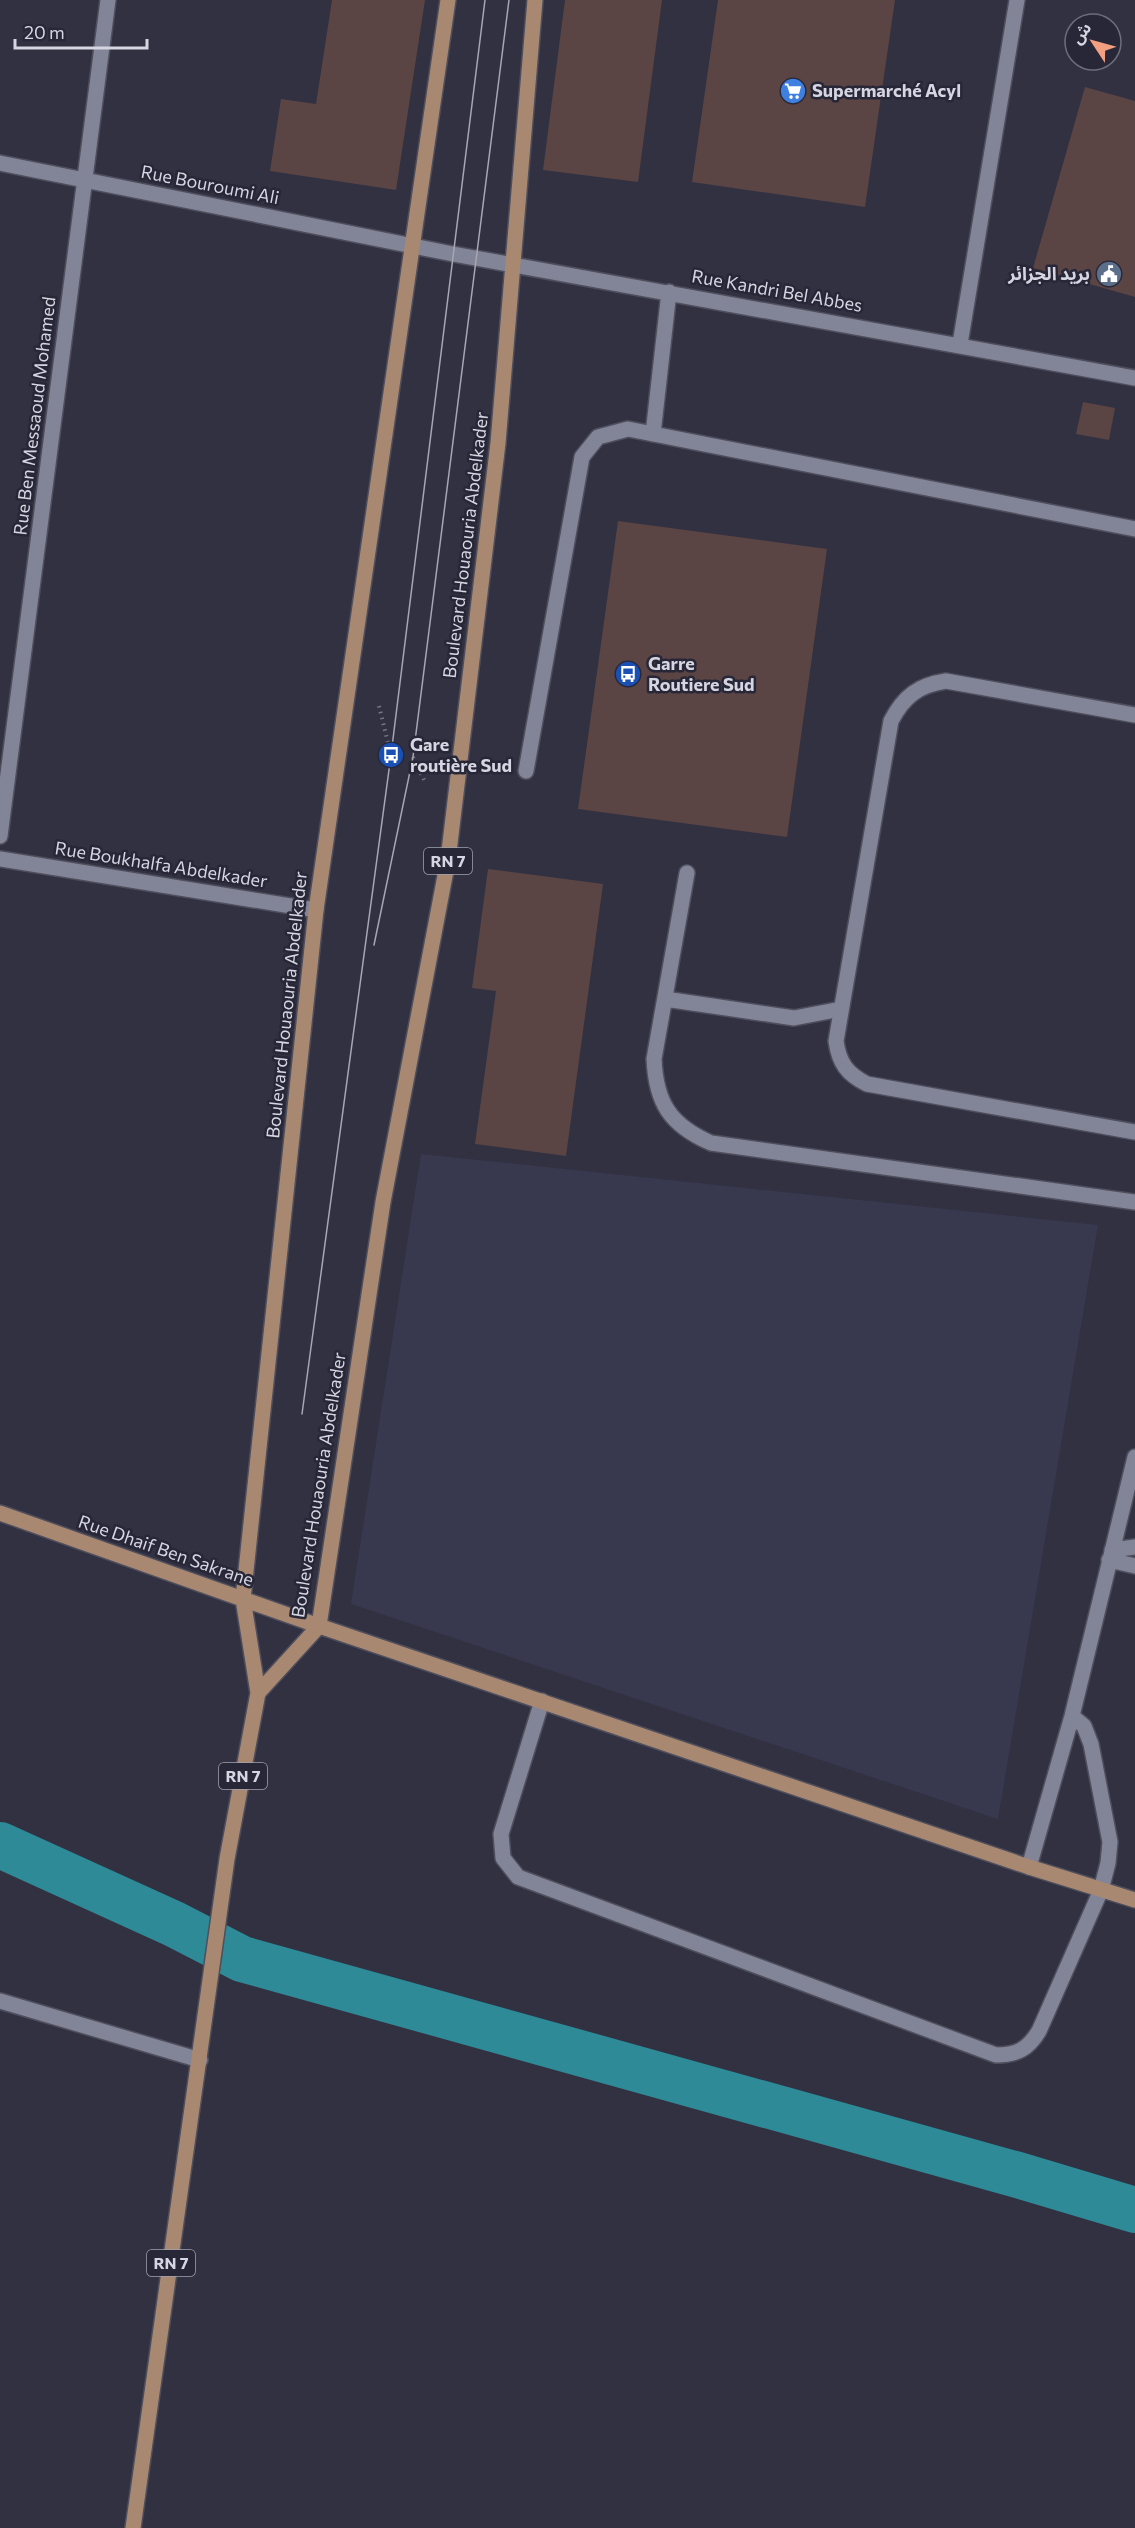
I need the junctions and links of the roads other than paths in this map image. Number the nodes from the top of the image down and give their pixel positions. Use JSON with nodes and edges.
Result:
{"nodes":[{"id":1,"x":108,"y":0,"type":"edge"},
{"id":2,"x":448,"y":0,"type":"edge"},
{"id":3,"x":535,"y":0,"type":"edge"},
{"id":4,"x":1017,"y":0,"type":"edge"},
{"id":5,"x":0,"y":163,"type":"edge"},
{"id":6,"x":85,"y":180,"type":"junction"},
{"id":7,"x":412,"y":244,"type":"junction"},
{"id":8,"x":515,"y":264,"type":"junction"},
{"id":9,"x":669,"y":292,"type":"junction"},
{"id":10,"x":960,"y":344,"type":"junction"},
{"id":11,"x":1135,"y":378,"type":"edge"},
{"id":12,"x":653,"y":434,"type":"junction"},
{"id":13,"x":1135,"y":529,"type":"edge"},
{"id":14,"x":1135,"y":715,"type":"edge"},
{"id":15,"x":526,"y":771,"type":"dead end"},
{"id":16,"x":0,"y":836,"type":"edge"},
{"id":17,"x":0,"y":859,"type":"edge"},
{"id":18,"x":687,"y":873,"type":"dead end"},
{"id":19,"x":316,"y":910,"type":"junction"},
{"id":20,"x":665,"y":999,"type":"junction"},
{"id":21,"x":841,"y":1009,"type":"junction"},
{"id":22,"x":1135,"y":1132,"type":"edge"},
{"id":23,"x":1135,"y":1202,"type":"edge"},
{"id":24,"x":1135,"y":1457,"type":"edge"},
{"id":25,"x":0,"y":1513,"type":"edge"},
{"id":26,"x":1135,"y":1547,"type":"edge"},
{"id":27,"x":1111,"y":1555,"type":"junction"},
{"id":28,"x":1135,"y":1566,"type":"edge"},
{"id":29,"x":243,"y":1599,"type":"junction"},
{"id":30,"x":319,"y":1626,"type":"junction"},
{"id":31,"x":258,"y":1693,"type":"junction"},
{"id":32,"x":542,"y":1701,"type":"junction"},
{"id":33,"x":1072,"y":1716,"type":"junction"},
{"id":34,"x":1029,"y":1867,"type":"junction"},
{"id":35,"x":1101,"y":1890,"type":"junction"},
{"id":36,"x":1135,"y":1900,"type":"edge"},
{"id":37,"x":0,"y":2001,"type":"edge"},
{"id":38,"x":200,"y":2060,"type":"junction"},
{"id":39,"x":133,"y":2528,"type":"edge"}],
"edges":[{"from":1,"to":6,"type":"street","name":"Rue Ben Messaoud Mohamed"},
{"from":2,"to":7,"type":"main road","name":"Boulevard Houaouria Abdelkader","number":"RN 7"},
{"from":3,"to":8,"type":"main road","name":"Boulevard Houaouria Abdelkader","number":"RN 7"},
{"from":4,"to":10,"type":"street"},
{"from":5,"to":6,"type":"street","name":"Rue Bouroumi Ali"},
{"from":6,"to":7,"type":"street","name":"Rue Bouroumi Ali"},
{"from":6,"to":16,"type":"street","name":"Rue Ben Messaoud Mohamed"},
{"from":7,"to":8,"type":"street","name":"Rue Kandri Bel Abbes"},
{"from":7,"to":19,"type":"main road","name":"Boulevard Houaouria Abdelkader","number":"RN 7"},
{"from":8,"to":9,"type":"street","name":"Rue Kandri Bel Abbes"},
{"from":8,"to":30,"type":"main road","name":"Boulevard Houaouria Abdelkader","number":"RN 7"},
{"from":9,"to":10,"type":"street","name":"Rue Kandri Bel Abbes"},
{"from":9,"to":12,"type":"street"},
{"from":10,"to":11,"type":"street","name":"Rue Kandri Bel Abbes"},
{"from":12,"to":13,"type":"street"},
{"from":12,"to":15,"type":"street"},
{"from":14,"to":21,"type":"street"},
{"from":17,"to":19,"type":"street","name":"Rue Boukhalfa Abdelkader"},
{"from":18,"to":20,"type":"street"},
{"from":19,"to":29,"type":"main road","name":"Boulevard Houaouria Abdelkader","number":"RN 7"},
{"from":20,"to":21,"type":"street"},
{"from":20,"to":23,"type":"street"},
{"from":21,"to":22,"type":"street"},
{"from":24,"to":27,"type":"street"},
{"from":25,"to":29,"type":"main road","name":"Rue Dhaif Ben Sakrane"},
{"from":26,"to":27,"type":"street"},
{"from":27,"to":28,"type":"street"},
{"from":27,"to":33,"type":"street"},
{"from":29,"to":30,"type":"main road","name":"Rue Dhaif Ben Sakrane"},
{"from":29,"to":31,"type":"main road","name":"Boulevard Houaouria Abdelkader","number":"RN 7"},
{"from":30,"to":31,"type":"main road","name":"Boulevard Houaouria Abdelkader"},
{"from":30,"to":32,"type":"main road","name":"Rue Dhaif Ben Sakrane"},
{"from":31,"to":38,"type":"main road","number":"RN 7"},
{"from":32,"to":34,"type":"main road","name":"Rue Dhaif Ben Sakrane"},
{"from":32,"to":35,"type":"street"},
{"from":33,"to":34,"type":"street"},
{"from":33,"to":35,"type":"street"},
{"from":34,"to":35,"type":"main road","name":"Rue Dhaif Ben Sakrane"},
{"from":35,"to":36,"type":"main road","name":"Rue Dhaif Ben Sakrane"},
{"from":37,"to":38,"type":"street"},
{"from":38,"to":39,"type":"main road","number":"RN 7"}]}
